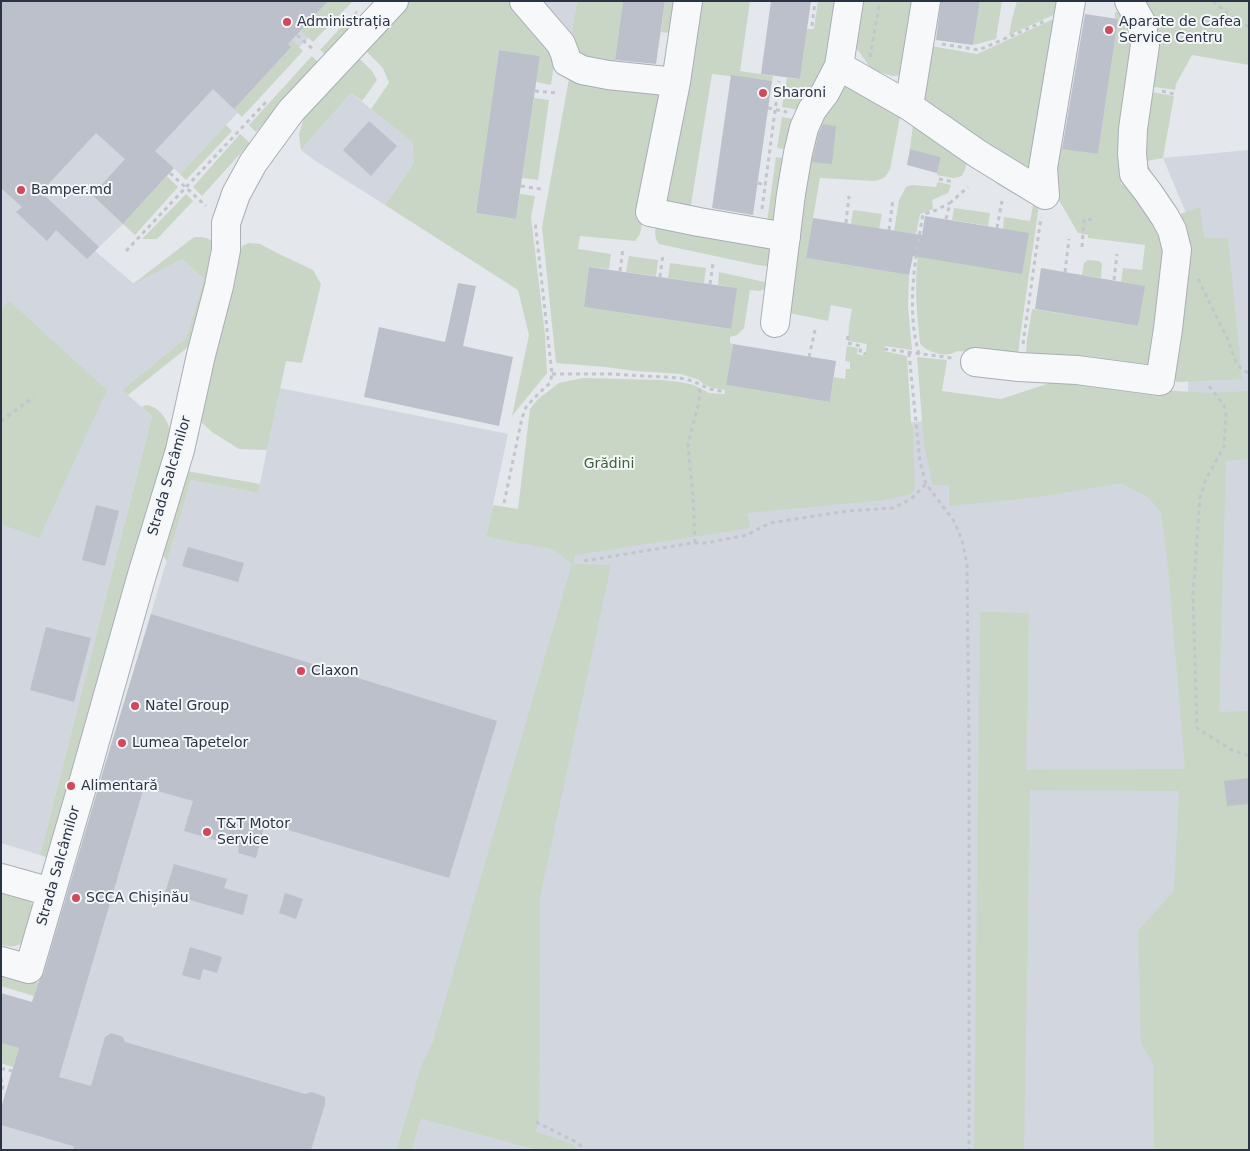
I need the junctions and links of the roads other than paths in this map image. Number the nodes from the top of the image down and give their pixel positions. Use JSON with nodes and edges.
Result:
{"nodes":[{"id":1,"x":394,"y":1,"type":"edge"},
{"id":2,"x":524,"y":1,"type":"edge"},
{"id":3,"x":688,"y":1,"type":"edge"},
{"id":4,"x":849,"y":1,"type":"edge"},
{"id":5,"x":926,"y":1,"type":"edge"},
{"id":6,"x":1129,"y":1,"type":"edge"},
{"id":7,"x":1070,"y":5,"type":"edge"},
{"id":8,"x":848,"y":70,"type":"junction"},
{"id":9,"x":676,"y":82,"type":"junction"},
{"id":10,"x":909,"y":106,"type":"junction"},
{"id":11,"x":786,"y":237,"type":"junction"},
{"id":12,"x":775,"y":323,"type":"dead end"},
{"id":13,"x":975,"y":362,"type":"road end"},
{"id":14,"x":1,"y":878,"type":"edge"},
{"id":15,"x":51,"y":892,"type":"junction"},
{"id":16,"x":1,"y":961,"type":"edge"}],
"edges":[{"from":1,"to":15,"type":"street","name":"Strada Salcâmilor"},
{"from":2,"to":9,"type":"street"},
{"from":3,"to":9,"type":"street"},
{"from":4,"to":8,"type":"street"},
{"from":5,"to":10,"type":"street"},
{"from":6,"to":13,"type":"street"},
{"from":7,"to":10,"type":"street"},
{"from":8,"to":10,"type":"street"},
{"from":8,"to":11,"type":"street"},
{"from":9,"to":11,"type":"street"},
{"from":11,"to":12,"type":"street"},
{"from":14,"to":15,"type":"street"},
{"from":15,"to":16,"type":"street","name":"Strada Salcâmilor"}]}
